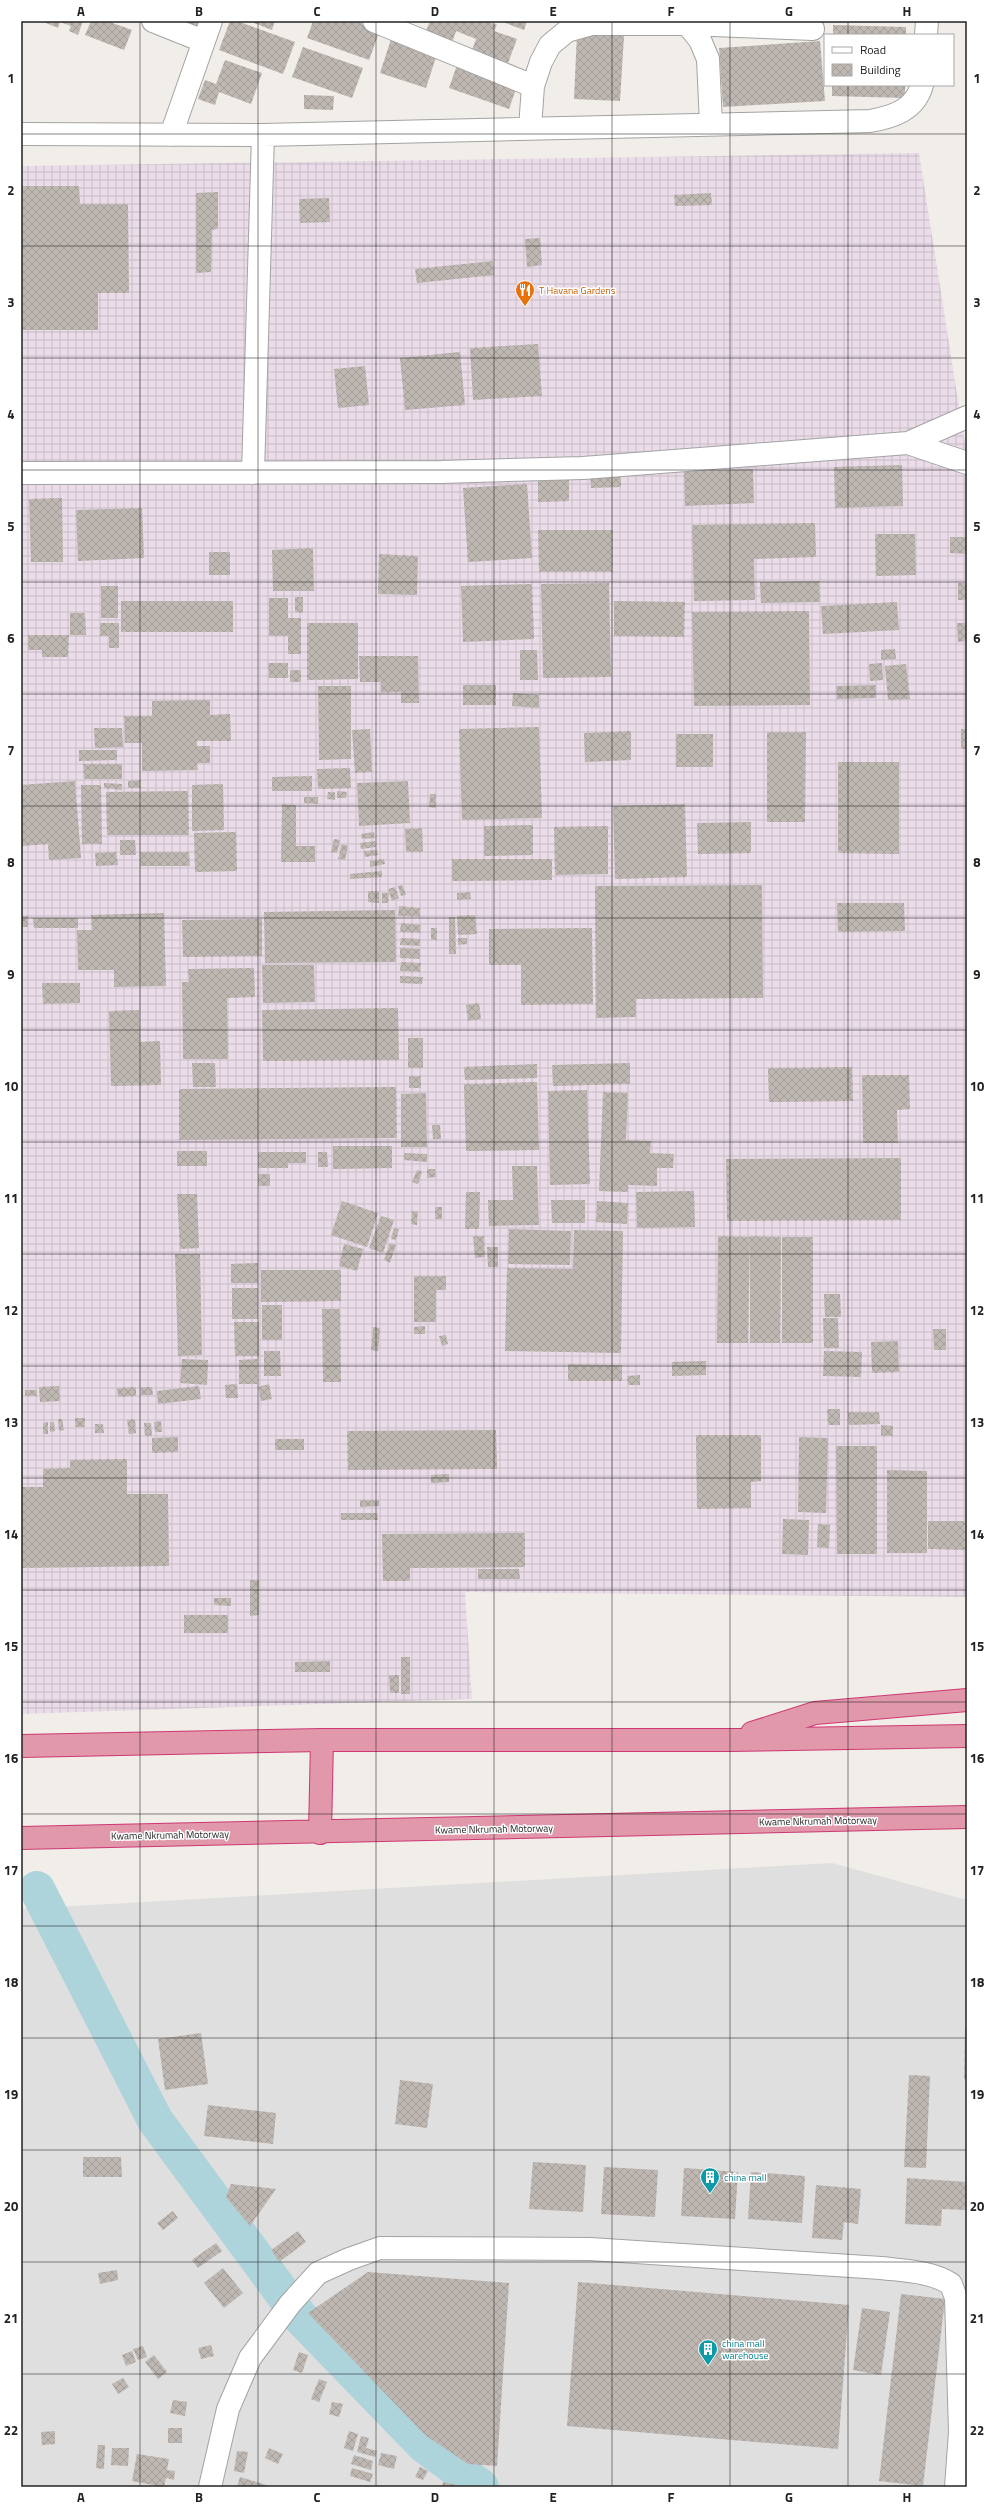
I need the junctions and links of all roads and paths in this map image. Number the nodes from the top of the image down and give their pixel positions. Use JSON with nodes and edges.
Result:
{"nodes":[{"id":1,"x":153,"y":21,"type":"edge"},
{"id":2,"x":374,"y":21,"type":"edge"},
{"id":3,"x":926,"y":21,"type":"edge"},
{"id":4,"x":686,"y":24,"type":"junction"},
{"id":5,"x":813,"y":29,"type":"dead end"},
{"id":6,"x":207,"y":31,"type":"edge"},
{"id":7,"x":926,"y":34,"type":"edge"},
{"id":8,"x":534,"y":86,"type":"junction"},
{"id":9,"x":922,"y":86,"type":"edge"},
{"id":10,"x":711,"y":124,"type":"junction"},
{"id":11,"x":530,"y":128,"type":"junction"},
{"id":12,"x":21,"y":134,"type":"edge"},
{"id":13,"x":263,"y":134,"type":"junction"},
{"id":14,"x":171,"y":135,"type":"junction"},
{"id":15,"x":967,"y":417,"type":"edge"},
{"id":16,"x":908,"y":443,"type":"junction"},
{"id":17,"x":967,"y":463,"type":"edge"},
{"id":18,"x":21,"y":473,"type":"edge"},
{"id":19,"x":253,"y":473,"type":"junction"},
{"id":20,"x":967,"y":1700,"type":"edge"},
{"id":21,"x":967,"y":1736,"type":"edge"},
{"id":22,"x":322,"y":1740,"type":"junction"},
{"id":23,"x":729,"y":1740,"type":"junction"},
{"id":24,"x":21,"y":1746,"type":"edge"},
{"id":25,"x":967,"y":1818,"type":"edge"},
{"id":26,"x":320,"y":1833,"type":"junction"},
{"id":27,"x":21,"y":1838,"type":"edge"},
{"id":28,"x":964,"y":2431,"type":"edge"},
{"id":29,"x":210,"y":2487,"type":"edge"},
{"id":30,"x":956,"y":2487,"type":"edge"}],
"edges":[{"from":1,"to":6,"type":"street"},
{"from":2,"to":8,"type":"street"},
{"from":3,"to":7,"type":"street"},
{"from":4,"to":5,"type":"street"},
{"from":4,"to":8,"type":"street"},
{"from":4,"to":10,"type":"street"},
{"from":6,"to":14,"type":"street"},
{"from":8,"to":11,"type":"street"},
{"from":9,"to":10,"type":"street"},
{"from":10,"to":11,"type":"street"},
{"from":11,"to":13,"type":"street"},
{"from":12,"to":14,"type":"street"},
{"from":13,"to":14,"type":"street"},
{"from":13,"to":19,"type":"street"},
{"from":15,"to":16,"type":"street"},
{"from":16,"to":17,"type":"street"},
{"from":16,"to":19,"type":"street"},
{"from":18,"to":19,"type":"street"},
{"from":20,"to":23,"type":"highway"},
{"from":21,"to":23,"type":"highway"},
{"from":22,"to":23,"type":"highway"},
{"from":22,"to":24,"type":"highway"},
{"from":22,"to":26,"type":"highway"},
{"from":25,"to":26,"type":"highway","name":"Kwame Nkrumah Motorway"},
{"from":26,"to":27,"type":"highway","name":"Kwame Nkrumah Motorway"},
{"from":28,"to":29,"type":"street"},
{"from":28,"to":30,"type":"street"}]}
